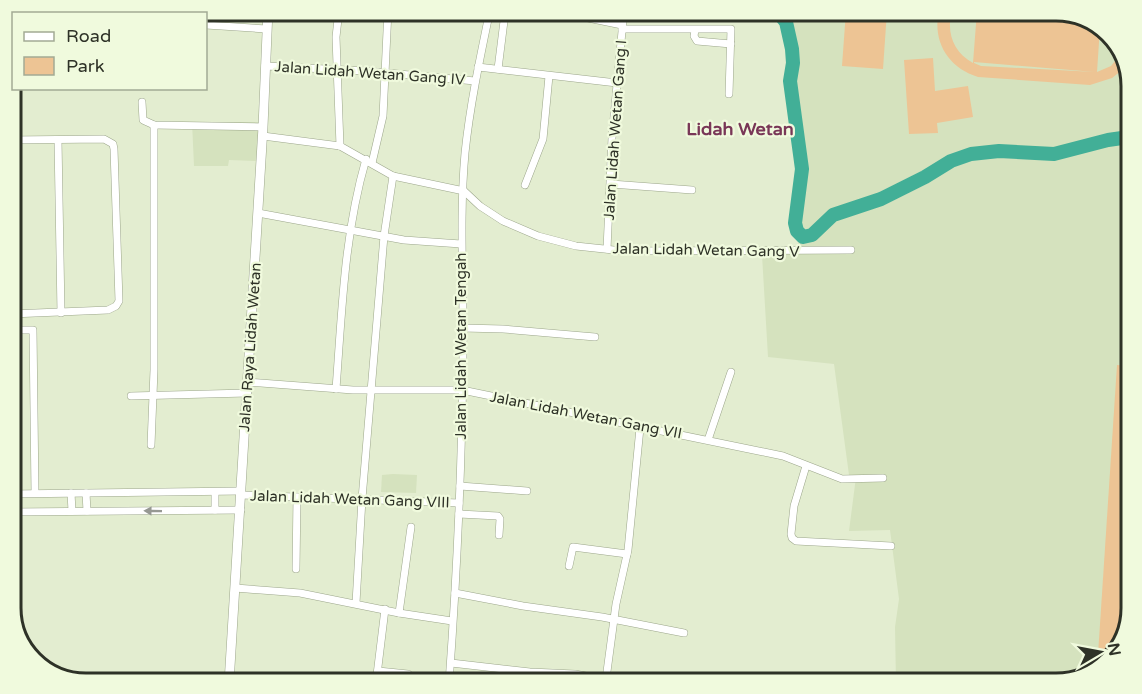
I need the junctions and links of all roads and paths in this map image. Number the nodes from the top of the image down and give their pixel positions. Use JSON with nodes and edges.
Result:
{"nodes":[{"id":1,"x":267,"y":21,"type":"edge"},
{"id":2,"x":338,"y":21,"type":"edge"},
{"id":3,"x":388,"y":21,"type":"edge"},
{"id":4,"x":489,"y":21,"type":"edge"},
{"id":5,"x":504,"y":21,"type":"edge"},
{"id":6,"x":599,"y":21,"type":"edge"},
{"id":7,"x":623,"y":21,"type":"edge"},
{"id":8,"x":207,"y":25,"type":"edge"},
{"id":9,"x":622,"y":27,"type":"junction"},
{"id":10,"x":267,"y":29,"type":"junction"},
{"id":11,"x":695,"y":30,"type":"junction"},
{"id":12,"x":731,"y":44,"type":"junction"},
{"id":13,"x":265,"y":66,"type":"junction"},
{"id":14,"x":478,"y":67,"type":"junction"},
{"id":15,"x":338,"y":69,"type":"junction"},
{"id":16,"x":498,"y":69,"type":"junction"},
{"id":17,"x":386,"y":72,"type":"junction"},
{"id":18,"x":549,"y":76,"type":"junction"},
{"id":19,"x":475,"y":81,"type":"junction"},
{"id":20,"x":617,"y":83,"type":"junction"},
{"id":21,"x":729,"y":94,"type":"dead end"},
{"id":22,"x":142,"y":102,"type":"dead end"},
{"id":23,"x":154,"y":126,"type":"junction"},
{"id":24,"x":263,"y":132,"type":"junction"},
{"id":25,"x":21,"y":140,"type":"edge"},
{"id":26,"x":58,"y":140,"type":"junction"},
{"id":27,"x":340,"y":146,"type":"junction"},
{"id":28,"x":369,"y":161,"type":"junction"},
{"id":29,"x":393,"y":176,"type":"junction"},
{"id":30,"x":611,"y":184,"type":"junction"},
{"id":31,"x":525,"y":185,"type":"dead end"},
{"id":32,"x":464,"y":190,"type":"junction"},
{"id":33,"x":692,"y":190,"type":"dead end"},
{"id":34,"x":258,"y":213,"type":"junction"},
{"id":35,"x":350,"y":229,"type":"junction"},
{"id":36,"x":384,"y":236,"type":"junction"},
{"id":37,"x":461,"y":244,"type":"junction"},
{"id":38,"x":607,"y":249,"type":"junction"},
{"id":39,"x":851,"y":250,"type":"dead end"},
{"id":40,"x":60,"y":313,"type":"junction"},
{"id":41,"x":21,"y":314,"type":"edge"},
{"id":42,"x":463,"y":328,"type":"junction"},
{"id":43,"x":21,"y":330,"type":"edge"},
{"id":44,"x":595,"y":338,"type":"dead end"},
{"id":45,"x":730,"y":372,"type":"dead end"},
{"id":46,"x":247,"y":382,"type":"junction"},
{"id":47,"x":336,"y":389,"type":"junction"},
{"id":48,"x":372,"y":389,"type":"junction"},
{"id":49,"x":462,"y":390,"type":"junction"},
{"id":50,"x":247,"y":393,"type":"junction"},
{"id":51,"x":131,"y":396,"type":"dead end"},
{"id":52,"x":153,"y":397,"type":"junction"},
{"id":53,"x":640,"y":428,"type":"junction"},
{"id":54,"x":708,"y":440,"type":"junction"},
{"id":55,"x":151,"y":446,"type":"dead end"},
{"id":56,"x":806,"y":465,"type":"junction"},
{"id":57,"x":883,"y":478,"type":"dead end"},
{"id":58,"x":460,"y":486,"type":"junction"},
{"id":59,"x":527,"y":491,"type":"dead end"},
{"id":60,"x":215,"y":492,"type":"junction"},
{"id":61,"x":35,"y":493,"type":"junction"},
{"id":62,"x":71,"y":493,"type":"junction"},
{"id":63,"x":86,"y":493,"type":"junction"},
{"id":64,"x":241,"y":493,"type":"junction"},
{"id":65,"x":21,"y":494,"type":"edge"},
{"id":66,"x":297,"y":497,"type":"junction"},
{"id":67,"x":362,"y":499,"type":"junction"},
{"id":68,"x":459,"y":503,"type":"junction"},
{"id":69,"x":215,"y":510,"type":"junction"},
{"id":70,"x":241,"y":510,"type":"junction"},
{"id":71,"x":72,"y":511,"type":"junction"},
{"id":72,"x":87,"y":511,"type":"junction"},
{"id":73,"x":21,"y":512,"type":"edge"},
{"id":74,"x":459,"y":513,"type":"junction"},
{"id":75,"x":411,"y":526,"type":"dead end"},
{"id":76,"x":499,"y":535,"type":"dead end"},
{"id":77,"x":891,"y":546,"type":"dead end"},
{"id":78,"x":627,"y":554,"type":"junction"},
{"id":79,"x":569,"y":566,"type":"dead end"},
{"id":80,"x":296,"y":569,"type":"dead end"},
{"id":81,"x":235,"y":588,"type":"junction"},
{"id":82,"x":455,"y":593,"type":"junction"},
{"id":83,"x":356,"y":603,"type":"junction"},
{"id":84,"x":385,"y":609,"type":"junction"},
{"id":85,"x":399,"y":613,"type":"junction"},
{"id":86,"x":614,"y":620,"type":"junction"},
{"id":87,"x":452,"y":621,"type":"junction"},
{"id":88,"x":684,"y":633,"type":"dead end"},
{"id":89,"x":451,"y":663,"type":"junction"},
{"id":90,"x":378,"y":671,"type":"joint"},
{"id":91,"x":230,"y":673,"type":"edge"},
{"id":92,"x":398,"y":673,"type":"edge"},
{"id":93,"x":450,"y":673,"type":"edge"},
{"id":94,"x":548,"y":673,"type":"edge"},
{"id":95,"x":607,"y":673,"type":"edge"}],
"edges":[{"from":1,"to":10,"type":"main road","name":"Jalan Raya Lidah Wetan"},
{"from":2,"to":15,"type":"street"},
{"from":3,"to":17,"type":"street"},
{"from":4,"to":14,"type":"street","name":"Jalan Lidah Wetan Tengah"},
{"from":5,"to":16,"type":"street"},
{"from":6,"to":9,"type":"street"},
{"from":7,"to":9,"type":"street","name":"Jalan Lidah Wetan Gang I"},
{"from":8,"to":10,"type":"street"},
{"from":9,"to":11,"type":"street"},
{"from":9,"to":20,"type":"street","name":"Jalan Lidah Wetan Gang I"},
{"from":10,"to":13,"type":"main road","name":"Jalan Raya Lidah Wetan"},
{"from":11,"to":12,"type":"street"},
{"from":11,"to":12,"type":"street"},
{"from":12,"to":21,"type":"street"},
{"from":13,"to":15,"type":"street","name":"Jalan Lidah Wetan Gang IV"},
{"from":13,"to":24,"type":"main road","name":"Jalan Raya Lidah Wetan"},
{"from":14,"to":16,"type":"street","name":"Jalan Lidah Wetan Gang IV"},
{"from":14,"to":19,"type":"street","name":"Jalan Lidah Wetan Tengah"},
{"from":15,"to":17,"type":"street","name":"Jalan Lidah Wetan Gang IV"},
{"from":15,"to":27,"type":"street"},
{"from":16,"to":18,"type":"street","name":"Jalan Lidah Wetan Gang IV"},
{"from":17,"to":19,"type":"street","name":"Jalan Lidah Wetan Gang IV"},
{"from":17,"to":28,"type":"street"},
{"from":18,"to":20,"type":"street","name":"Jalan Lidah Wetan Gang IV"},
{"from":18,"to":31,"type":"street"},
{"from":19,"to":32,"type":"street","name":"Jalan Lidah Wetan Tengah"},
{"from":20,"to":30,"type":"street","name":"Jalan Lidah Wetan Gang I"},
{"from":22,"to":23,"type":"street"},
{"from":23,"to":24,"type":"street"},
{"from":23,"to":52,"type":"street"},
{"from":24,"to":27,"type":"street"},
{"from":24,"to":34,"type":"main road","name":"Jalan Raya Lidah Wetan"},
{"from":25,"to":26,"type":"street"},
{"from":26,"to":40,"type":"street"},
{"from":26,"to":40,"type":"street"},
{"from":27,"to":28,"type":"street"},
{"from":28,"to":29,"type":"street"},
{"from":28,"to":35,"type":"street"},
{"from":29,"to":32,"type":"street"},
{"from":29,"to":36,"type":"street"},
{"from":30,"to":33,"type":"street"},
{"from":30,"to":38,"type":"street","name":"Jalan Lidah Wetan Gang I"},
{"from":32,"to":37,"type":"street","name":"Jalan Lidah Wetan Tengah"},
{"from":32,"to":38,"type":"street","name":"Jalan Lidah Wetan Gang V"},
{"from":34,"to":35,"type":"street"},
{"from":34,"to":46,"type":"main road","name":"Jalan Raya Lidah Wetan"},
{"from":35,"to":36,"type":"street"},
{"from":35,"to":47,"type":"street"},
{"from":36,"to":37,"type":"street"},
{"from":36,"to":48,"type":"street"},
{"from":37,"to":42,"type":"street","name":"Jalan Lidah Wetan Tengah"},
{"from":38,"to":39,"type":"street","name":"Jalan Lidah Wetan Gang V"},
{"from":40,"to":41,"type":"street"},
{"from":42,"to":44,"type":"street"},
{"from":42,"to":49,"type":"street","name":"Jalan Lidah Wetan Tengah"},
{"from":43,"to":61,"type":"street"},
{"from":45,"to":54,"type":"street"},
{"from":46,"to":47,"type":"street","name":"Jalan Lidah Wetan Gang VII"},
{"from":46,"to":50,"type":"main road","name":"Jalan Raya Lidah Wetan"},
{"from":47,"to":48,"type":"street","name":"Jalan Lidah Wetan Gang VII"},
{"from":48,"to":49,"type":"street","name":"Jalan Lidah Wetan Gang VII"},
{"from":48,"to":67,"type":"street"},
{"from":49,"to":53,"type":"street","name":"Jalan Lidah Wetan Gang VII"},
{"from":49,"to":58,"type":"street","name":"Jalan Lidah Wetan Tengah"},
{"from":50,"to":52,"type":"street"},
{"from":50,"to":64,"type":"main road","name":"Jalan Raya Lidah Wetan"},
{"from":51,"to":52,"type":"street"},
{"from":52,"to":55,"type":"street"},
{"from":53,"to":54,"type":"street","name":"Jalan Lidah Wetan Gang VII"},
{"from":53,"to":78,"type":"street"},
{"from":54,"to":56,"type":"street","name":"Jalan Lidah Wetan Gang VII"},
{"from":56,"to":57,"type":"street","name":"Jalan Lidah Wetan Gang VII"},
{"from":56,"to":77,"type":"street"},
{"from":58,"to":59,"type":"street"},
{"from":58,"to":68,"type":"street","name":"Jalan Lidah Wetan Tengah"},
{"from":60,"to":63,"type":"street","name":"Jalan Lidah Wetan Gang VIII"},
{"from":60,"to":64,"type":"street","name":"Jalan Lidah Wetan Gang VIII"},
{"from":60,"to":69,"type":"street"},
{"from":61,"to":62,"type":"street","name":"Jalan Lidah Wetan Gang VIII"},
{"from":61,"to":65,"type":"street","name":"Jalan Lidah Wetan Gang VIII"},
{"from":62,"to":63,"type":"street","name":"Jalan Lidah Wetan Gang VIII"},
{"from":62,"to":71,"type":"street"},
{"from":63,"to":72,"type":"street"},
{"from":64,"to":66,"type":"street","name":"Jalan Lidah Wetan Gang VIII"},
{"from":64,"to":70,"type":"main road","name":"Jalan Raya Lidah Wetan"},
{"from":66,"to":67,"type":"street","name":"Jalan Lidah Wetan Gang VIII"},
{"from":66,"to":80,"type":"street"},
{"from":67,"to":68,"type":"street","name":"Jalan Lidah Wetan Gang VIII"},
{"from":67,"to":83,"type":"street"},
{"from":68,"to":74,"type":"street","name":"Jalan Lidah Wetan Tengah"},
{"from":69,"to":70,"type":"street"},
{"from":69,"to":72,"type":"street","one_way":true},
{"from":70,"to":81,"type":"main road","name":"Jalan Raya Lidah Wetan"},
{"from":71,"to":72,"type":"street"},
{"from":71,"to":73,"type":"street"},
{"from":74,"to":76,"type":"street"},
{"from":74,"to":82,"type":"street","name":"Jalan Lidah Wetan Tengah"},
{"from":75,"to":85,"type":"street"},
{"from":78,"to":79,"type":"street"},
{"from":78,"to":86,"type":"street"},
{"from":81,"to":83,"type":"street"},
{"from":81,"to":91,"type":"main road","name":"Jalan Raya Lidah Wetan"},
{"from":82,"to":86,"type":"street"},
{"from":82,"to":87,"type":"street","name":"Jalan Lidah Wetan Tengah"},
{"from":83,"to":84,"type":"street"},
{"from":84,"to":85,"type":"street"},
{"from":84,"to":90,"type":"street"},
{"from":85,"to":87,"type":"street"},
{"from":86,"to":88,"type":"street"},
{"from":86,"to":95,"type":"street"},
{"from":87,"to":89,"type":"street","name":"Jalan Lidah Wetan Tengah"},
{"from":89,"to":93,"type":"street","name":"Jalan Lidah Wetan Tengah"},
{"from":89,"to":94,"type":"street"},
{"from":90,"to":92,"type":"street"}]}
